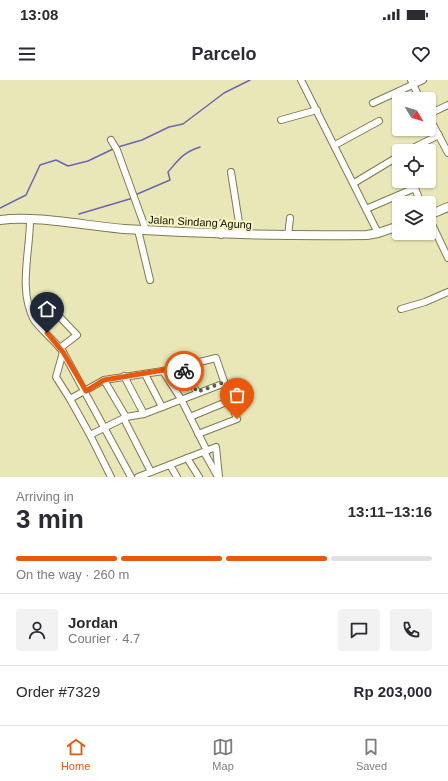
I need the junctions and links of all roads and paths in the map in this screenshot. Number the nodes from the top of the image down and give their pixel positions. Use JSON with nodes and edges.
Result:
{"nodes":[{"id":1,"x":301,"y":80,"type":"edge"},
{"id":2,"x":423,"y":80,"type":"edge"},
{"id":3,"x":412,"y":82,"type":"edge"},
{"id":4,"x":417,"y":92,"type":"edge"},
{"id":5,"x":373,"y":103,"type":"dead end"},
{"id":6,"x":448,"y":105,"type":"edge"},
{"id":7,"x":317,"y":110,"type":"junction"},
{"id":8,"x":436,"y":111,"type":"edge"},
{"id":9,"x":281,"y":120,"type":"dead end"},
{"id":10,"x":379,"y":121,"type":"dead end"},
{"id":11,"x":436,"y":129,"type":"edge"},
{"id":12,"x":439,"y":135,"type":"junction"},
{"id":13,"x":111,"y":140,"type":"dead end"},
{"id":14,"x":421,"y":144,"type":"edge"},
{"id":15,"x":335,"y":145,"type":"junction"},
{"id":16,"x":448,"y":153,"type":"edge"},
{"id":17,"x":392,"y":160,"type":"edge"},
{"id":18,"x":231,"y":172,"type":"dead end"},
{"id":19,"x":354,"y":183,"type":"junction"},
{"id":20,"x":415,"y":188,"type":"joint"},
{"id":21,"x":418,"y":196,"type":"edge"},
{"id":22,"x":448,"y":207,"type":"edge"},
{"id":23,"x":366,"y":209,"type":"junction"},
{"id":24,"x":436,"y":212,"type":"edge"},
{"id":25,"x":290,"y":218,"type":"dead end"},
{"id":26,"x":0,"y":220,"type":"edge"},
{"id":27,"x":30,"y":220,"type":"junction"},
{"id":28,"x":222,"y":222,"type":"dead end"},
{"id":29,"x":392,"y":228,"type":"edge"},
{"id":30,"x":142,"y":230,"type":"junction"},
{"id":31,"x":378,"y":233,"type":"junction"},
{"id":32,"x":436,"y":233,"type":"edge"},
{"id":33,"x":221,"y":234,"type":"junction"},
{"id":34,"x":241,"y":235,"type":"junction"},
{"id":35,"x":288,"y":236,"type":"junction"},
{"id":36,"x":448,"y":258,"type":"edge"},
{"id":37,"x":150,"y":280,"type":"dead end"},
{"id":38,"x":448,"y":292,"type":"edge"},
{"id":39,"x":30,"y":309,"type":"junction"},
{"id":40,"x":401,"y":310,"type":"dead end"},
{"id":41,"x":62,"y":350,"type":"junction"},
{"id":42,"x":182,"y":367,"type":"junction"},
{"id":43,"x":163,"y":371,"type":"junction"},
{"id":44,"x":144,"y":374,"type":"junction"},
{"id":45,"x":124,"y":376,"type":"junction"},
{"id":46,"x":104,"y":380,"type":"junction"},
{"id":47,"x":225,"y":382,"type":"junction"},
{"id":48,"x":86,"y":391,"type":"junction"},
{"id":49,"x":197,"y":392,"type":"junction"},
{"id":50,"x":70,"y":399,"type":"junction"},
{"id":51,"x":181,"y":399,"type":"junction"},
{"id":52,"x":231,"y":400,"type":"junction"},
{"id":53,"x":162,"y":406,"type":"junction"},
{"id":54,"x":144,"y":414,"type":"junction"},
{"id":55,"x":190,"y":417,"type":"junction"},
{"id":56,"x":125,"y":418,"type":"junction"},
{"id":57,"x":105,"y":428,"type":"junction"},
{"id":58,"x":198,"y":434,"type":"junction"},
{"id":59,"x":90,"y":435,"type":"junction"},
{"id":60,"x":205,"y":451,"type":"junction"},
{"id":61,"x":187,"y":458,"type":"junction"},
{"id":62,"x":170,"y":465,"type":"junction"},
{"id":63,"x":152,"y":471,"type":"junction"},
{"id":64,"x":111,"y":477,"type":"edge"},
{"id":65,"x":131,"y":477,"type":"edge"},
{"id":66,"x":138,"y":477,"type":"edge"},
{"id":67,"x":156,"y":477,"type":"edge"},
{"id":68,"x":177,"y":477,"type":"edge"},
{"id":69,"x":199,"y":477,"type":"edge"},
{"id":70,"x":218,"y":477,"type":"edge"}],
"edges":[{"from":1,"to":7,"type":"street"},
{"from":2,"to":3,"type":"street"},
{"from":3,"to":4,"type":"street"},
{"from":3,"to":5,"type":"street"},
{"from":6,"to":8,"type":"street"},
{"from":7,"to":9,"type":"street"},
{"from":7,"to":15,"type":"street"},
{"from":10,"to":15,"type":"street"},
{"from":11,"to":12,"type":"street"},
{"from":12,"to":14,"type":"street"},
{"from":12,"to":16,"type":"street"},
{"from":13,"to":30,"type":"street"},
{"from":15,"to":19,"type":"street"},
{"from":17,"to":19,"type":"street"},
{"from":18,"to":34,"type":"street"},
{"from":19,"to":23,"type":"street"},
{"from":20,"to":21,"type":"street"},
{"from":20,"to":23,"type":"street"},
{"from":22,"to":24,"type":"main road"},
{"from":23,"to":31,"type":"street"},
{"from":25,"to":35,"type":"street"},
{"from":26,"to":27,"type":"main road","name":"Jalan Sindang Agung"},
{"from":27,"to":30,"type":"main road","name":"Jalan Sindang Agung"},
{"from":27,"to":39,"type":"street"},
{"from":28,"to":33,"type":"street"},
{"from":29,"to":31,"type":"main road","name":"Jalan Sindang Agung"},
{"from":30,"to":33,"type":"main road","name":"Jalan Sindang Agung"},
{"from":30,"to":37,"type":"street"},
{"from":31,"to":35,"type":"main road","name":"Jalan Sindang Agung"},
{"from":32,"to":36,"type":"street"},
{"from":33,"to":34,"type":"main road","name":"Jalan Sindang Agung"},
{"from":34,"to":35,"type":"main road","name":"Jalan Sindang Agung"},
{"from":38,"to":40,"type":"street"},
{"from":39,"to":41,"type":"street"},
{"from":39,"to":41,"type":"street"},
{"from":41,"to":48,"type":"street"},
{"from":41,"to":50,"type":"street"},
{"from":42,"to":43,"type":"street"},
{"from":42,"to":47,"type":"street"},
{"from":42,"to":49,"type":"street"},
{"from":43,"to":44,"type":"street"},
{"from":43,"to":51,"type":"street"},
{"from":44,"to":45,"type":"street"},
{"from":44,"to":53,"type":"street"},
{"from":45,"to":46,"type":"street"},
{"from":45,"to":54,"type":"street"},
{"from":46,"to":48,"type":"street"},
{"from":46,"to":56,"type":"street"},
{"from":47,"to":49,"type":"street"},
{"from":47,"to":52,"type":"street"},
{"from":48,"to":50,"type":"street"},
{"from":48,"to":57,"type":"street"},
{"from":49,"to":51,"type":"street"},
{"from":50,"to":59,"type":"street"},
{"from":51,"to":53,"type":"street"},
{"from":51,"to":55,"type":"street"},
{"from":52,"to":55,"type":"street"},
{"from":52,"to":58,"type":"street"},
{"from":53,"to":54,"type":"street"},
{"from":54,"to":56,"type":"street"},
{"from":55,"to":58,"type":"street"},
{"from":56,"to":57,"type":"street"},
{"from":56,"to":63,"type":"street"},
{"from":57,"to":59,"type":"street"},
{"from":57,"to":65,"type":"street"},
{"from":58,"to":60,"type":"street"},
{"from":59,"to":64,"type":"street"},
{"from":60,"to":61,"type":"street"},
{"from":60,"to":70,"type":"street"},
{"from":60,"to":70,"type":"street"},
{"from":61,"to":62,"type":"street"},
{"from":61,"to":69,"type":"street"},
{"from":62,"to":63,"type":"street"},
{"from":62,"to":68,"type":"street"},
{"from":63,"to":66,"type":"street"},
{"from":63,"to":67,"type":"street"}]}
